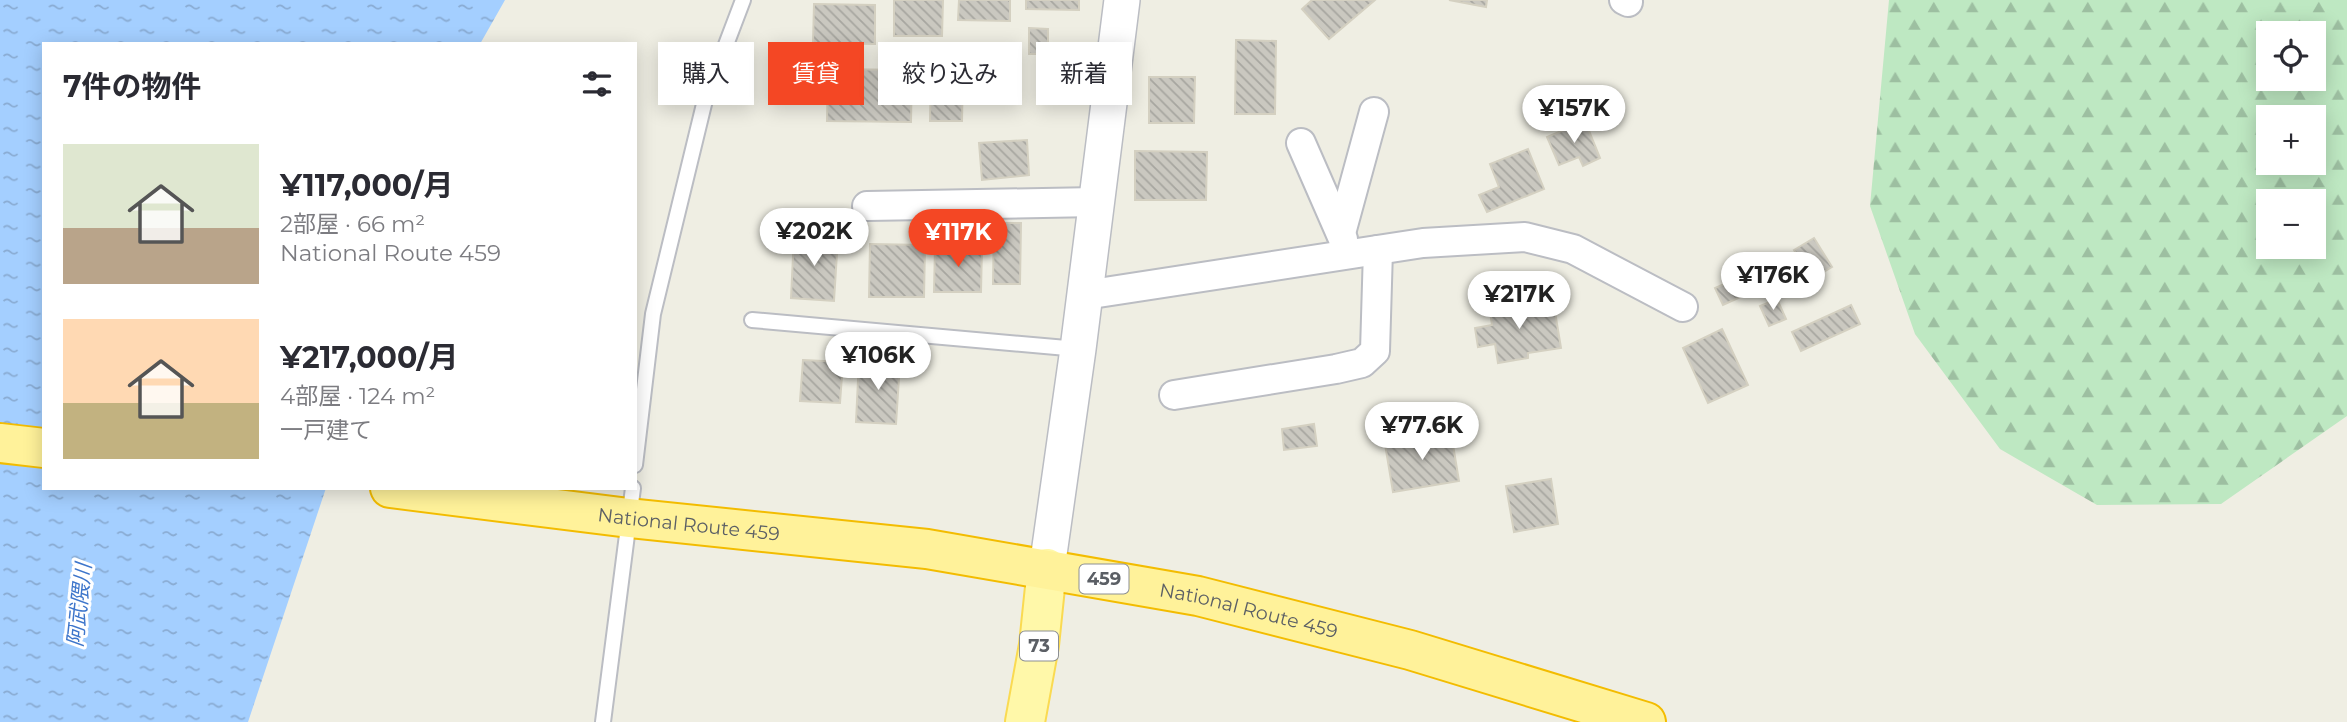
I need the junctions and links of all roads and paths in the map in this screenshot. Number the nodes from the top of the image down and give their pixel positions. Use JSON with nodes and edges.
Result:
{"nodes":[{"id":1,"x":743,"y":0,"type":"edge"},
{"id":2,"x":1122,"y":0,"type":"edge"},
{"id":3,"x":1374,"y":112,"type":"dead end"},
{"id":4,"x":1301,"y":143,"type":"dead end"},
{"id":5,"x":1097,"y":202,"type":"junction"},
{"id":6,"x":867,"y":206,"type":"dead end"},
{"id":7,"x":1345,"y":244,"type":"junction"},
{"id":8,"x":1378,"y":250,"type":"junction"},
{"id":9,"x":1085,"y":295,"type":"junction"},
{"id":10,"x":1683,"y":307,"type":"dead end"},
{"id":11,"x":752,"y":320,"type":"dead end"},
{"id":12,"x":1078,"y":349,"type":"junction"},
{"id":13,"x":1174,"y":395,"type":"dead end"},
{"id":14,"x":0,"y":443,"type":"edge"},
{"id":15,"x":42,"y":448,"type":"edge"},
{"id":16,"x":637,"y":448,"type":"edge"},
{"id":17,"x":408,"y":490,"type":"edge"},
{"id":18,"x":631,"y":503,"type":"edge"},
{"id":19,"x":1047,"y":568,"type":"junction"},
{"id":20,"x":603,"y":722,"type":"edge"},
{"id":21,"x":1025,"y":722,"type":"edge"},
{"id":22,"x":1646,"y":722,"type":"edge"}],
"edges":[{"from":1,"to":16,"type":"lane"},
{"from":2,"to":5,"type":"street"},
{"from":3,"to":7,"type":"street"},
{"from":4,"to":7,"type":"street"},
{"from":5,"to":6,"type":"street"},
{"from":5,"to":9,"type":"street"},
{"from":7,"to":8,"type":"street"},
{"from":7,"to":9,"type":"street"},
{"from":8,"to":10,"type":"street"},
{"from":8,"to":13,"type":"street"},
{"from":9,"to":12,"type":"street"},
{"from":11,"to":12,"type":"lane"},
{"from":12,"to":19,"type":"street"},
{"from":14,"to":15,"type":"highway"},
{"from":17,"to":18,"type":"highway","name":"National Route 459","number":"459"},
{"from":18,"to":19,"type":"highway","name":"National Route 459","number":"459"},
{"from":18,"to":20,"type":"lane"},
{"from":19,"to":21,"type":"main road","number":"73"},
{"from":19,"to":22,"type":"highway","name":"National Route 459","number":"459"}]}
